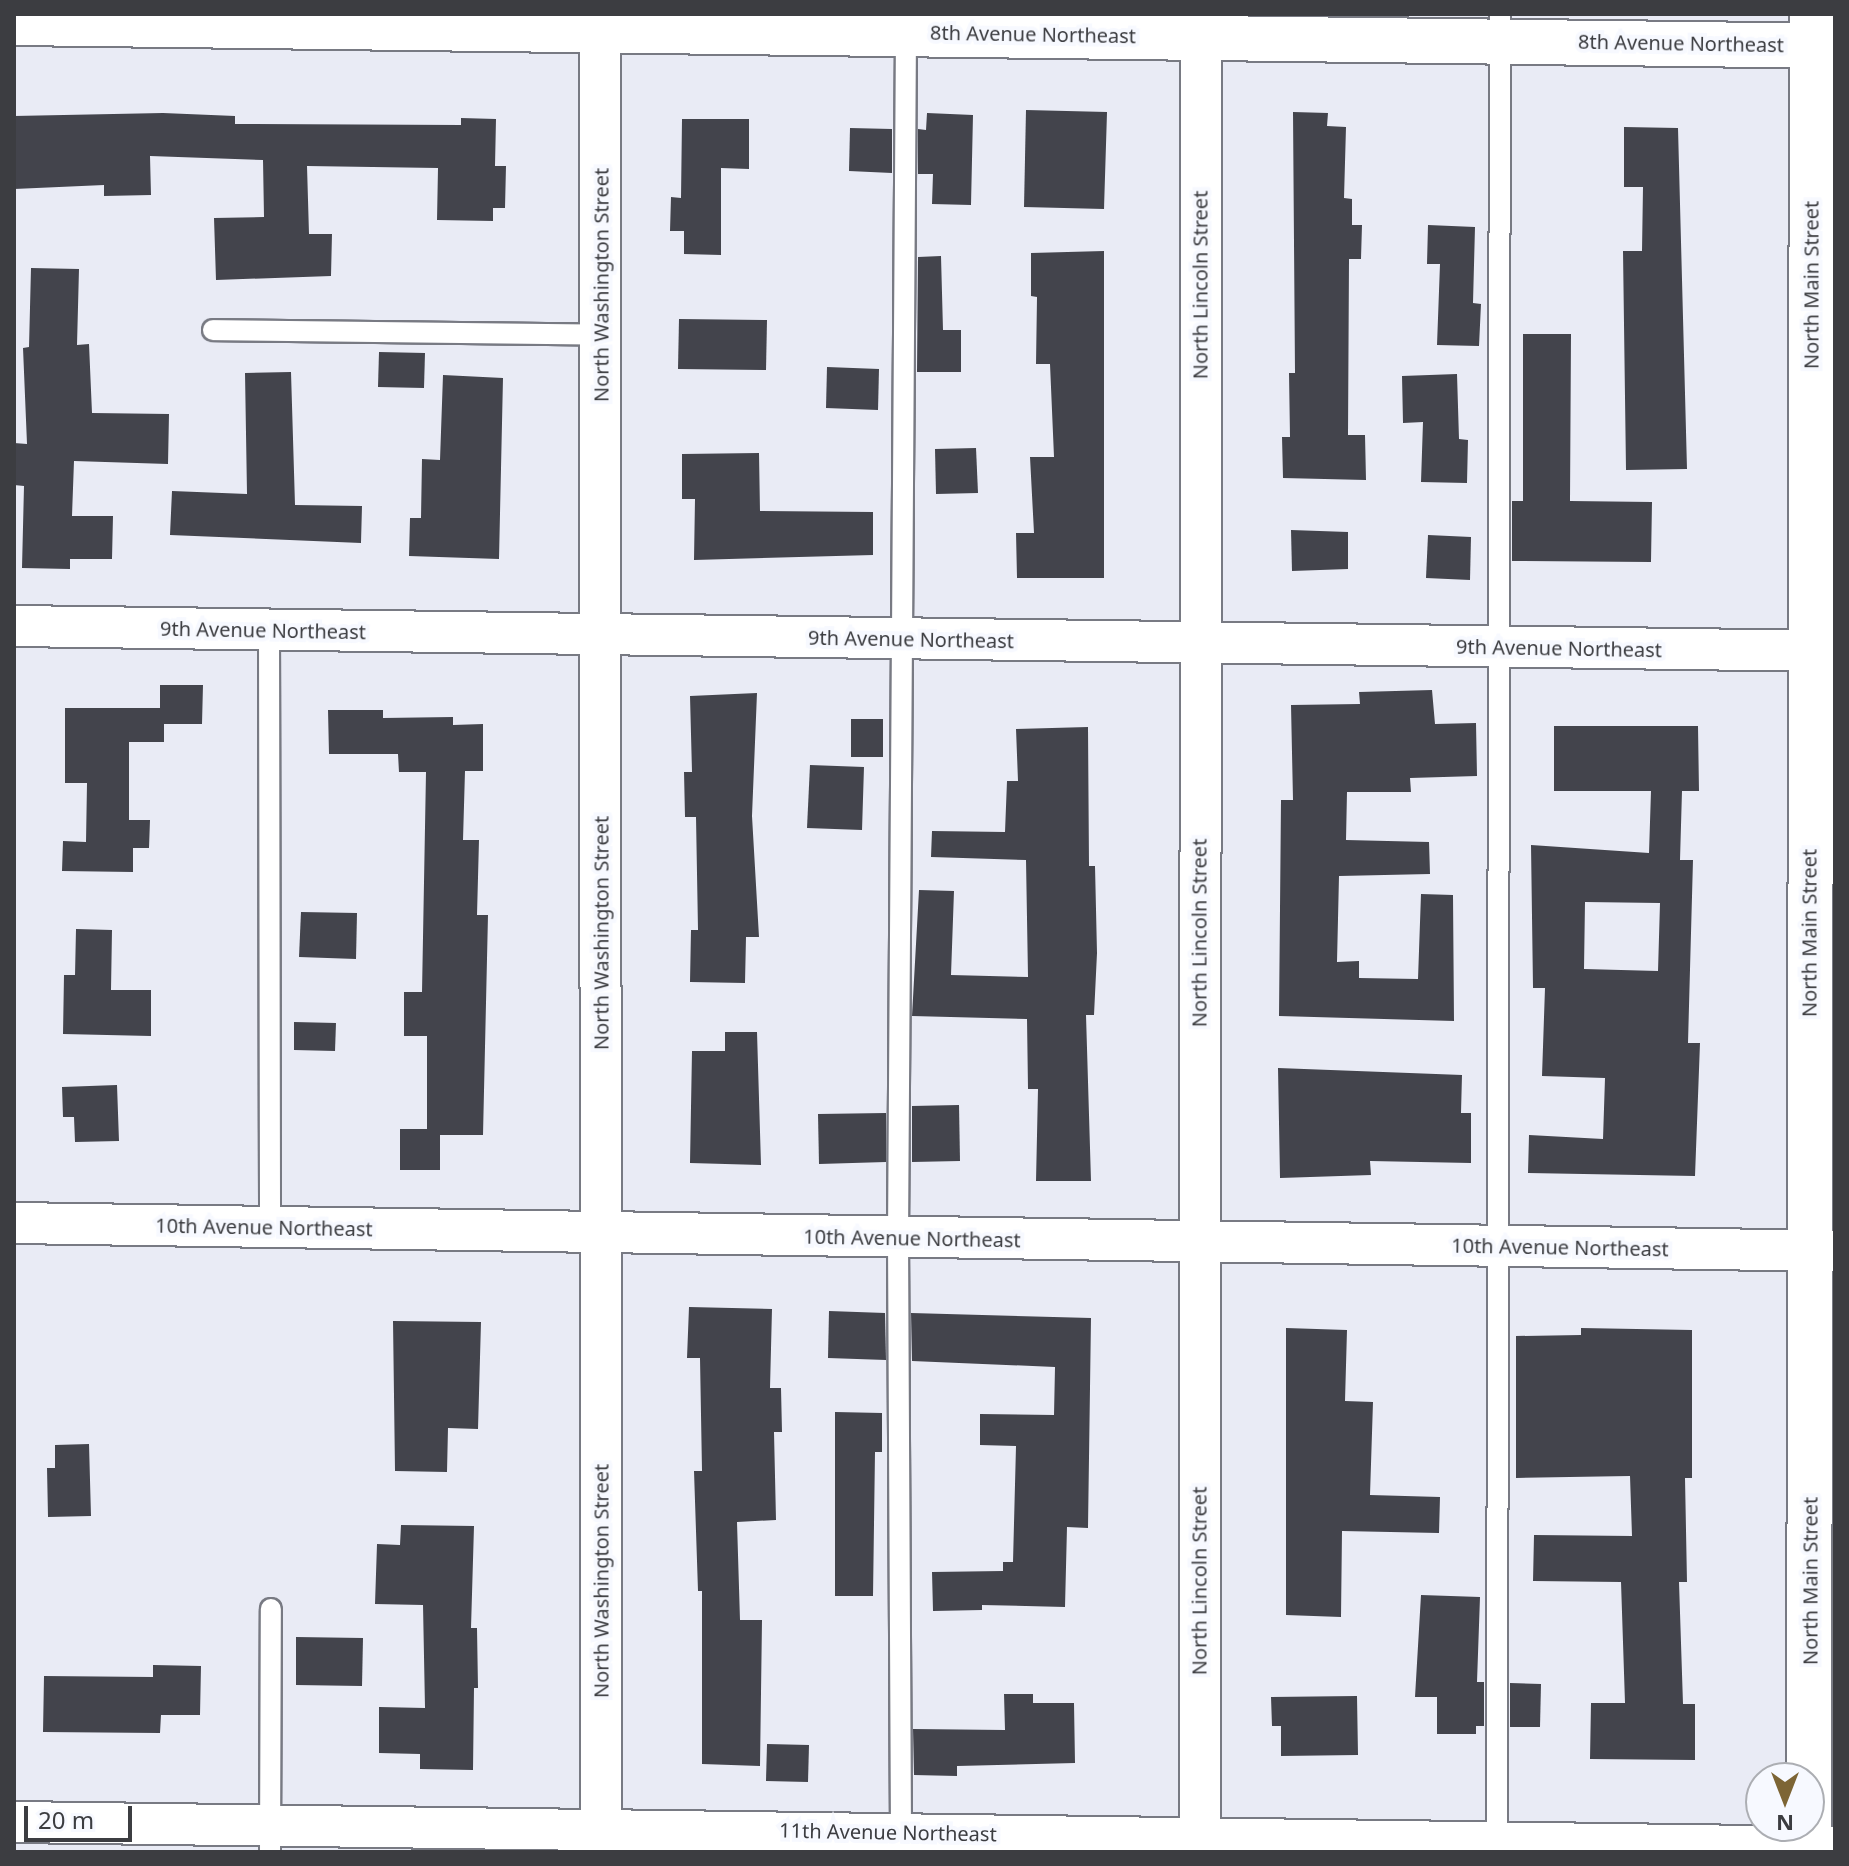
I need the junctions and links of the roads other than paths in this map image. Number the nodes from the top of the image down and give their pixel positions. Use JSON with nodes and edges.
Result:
{"nodes":[{"id":1,"x":600,"y":20,"type":"edge"},
{"id":2,"x":14,"y":23,"type":"edge"},
{"id":3,"x":906,"y":23,"type":"edge"},
{"id":4,"x":1201,"y":25,"type":"edge"},
{"id":5,"x":1500,"y":26,"type":"edge"},
{"id":6,"x":1820,"y":35,"type":"edge"},
{"id":7,"x":213,"y":330,"type":"dead end"},
{"id":8,"x":601,"y":335,"type":"junction"},
{"id":9,"x":14,"y":626,"type":"edge"},
{"id":10,"x":269,"y":630,"type":"junction"},
{"id":11,"x":601,"y":634,"type":"junction"},
{"id":12,"x":903,"y":639,"type":"junction"},
{"id":13,"x":1199,"y":644,"type":"junction"},
{"id":14,"x":1498,"y":647,"type":"junction"},
{"id":15,"x":1822,"y":651,"type":"edge"},
{"id":16,"x":14,"y":1223,"type":"edge"},
{"id":17,"x":270,"y":1227,"type":"junction"},
{"id":18,"x":601,"y":1232,"type":"junction"},
{"id":19,"x":898,"y":1238,"type":"junction"},
{"id":20,"x":1198,"y":1243,"type":"junction"},
{"id":21,"x":1499,"y":1247,"type":"junction"},
{"id":22,"x":1822,"y":1251,"type":"edge"},
{"id":23,"x":271,"y":1609,"type":"dead end"},
{"id":24,"x":14,"y":1822,"type":"edge"},
{"id":25,"x":901,"y":1832,"type":"junction"},
{"id":26,"x":270,"y":1838,"type":"edge"},
{"id":27,"x":601,"y":1841,"type":"edge"},
{"id":28,"x":1497,"y":1841,"type":"junction"},
{"id":29,"x":1200,"y":1844,"type":"edge"},
{"id":30,"x":1818,"y":1848,"type":"edge"}],
"edges":[{"from":1,"to":2,"type":"main road","name":"8th Avenue Northeast"},
{"from":1,"to":3,"type":"main road","name":"8th Avenue Northeast"},
{"from":1,"to":8,"type":"street","name":"North Washington Street"},
{"from":3,"to":4,"type":"main road","name":"8th Avenue Northeast"},
{"from":3,"to":12,"type":"lane"},
{"from":4,"to":5,"type":"main road","name":"8th Avenue Northeast"},
{"from":4,"to":13,"type":"street","name":"North Lincoln Street"},
{"from":5,"to":6,"type":"main road","name":"8th Avenue Northeast"},
{"from":5,"to":14,"type":"lane"},
{"from":6,"to":15,"type":"main road","name":"North Main Street"},
{"from":7,"to":8,"type":"lane"},
{"from":8,"to":11,"type":"street","name":"North Washington Street"},
{"from":9,"to":10,"type":"street","name":"9th Avenue Northeast"},
{"from":10,"to":11,"type":"street","name":"9th Avenue Northeast"},
{"from":10,"to":17,"type":"lane"},
{"from":11,"to":12,"type":"street","name":"9th Avenue Northeast"},
{"from":11,"to":18,"type":"street","name":"North Washington Street"},
{"from":12,"to":13,"type":"street","name":"9th Avenue Northeast"},
{"from":12,"to":19,"type":"lane"},
{"from":13,"to":14,"type":"street","name":"9th Avenue Northeast"},
{"from":13,"to":20,"type":"street","name":"North Lincoln Street"},
{"from":14,"to":15,"type":"street","name":"9th Avenue Northeast"},
{"from":14,"to":21,"type":"lane"},
{"from":15,"to":22,"type":"main road","name":"North Main Street"},
{"from":16,"to":17,"type":"street","name":"10th Avenue Northeast"},
{"from":17,"to":18,"type":"street","name":"10th Avenue Northeast"},
{"from":18,"to":19,"type":"street","name":"10th Avenue Northeast"},
{"from":18,"to":27,"type":"street","name":"North Washington Street"},
{"from":19,"to":20,"type":"street","name":"10th Avenue Northeast"},
{"from":19,"to":25,"type":"lane"},
{"from":20,"to":21,"type":"street","name":"10th Avenue Northeast"},
{"from":20,"to":29,"type":"street","name":"North Lincoln Street"},
{"from":21,"to":22,"type":"street","name":"10th Avenue Northeast"},
{"from":21,"to":28,"type":"lane"},
{"from":22,"to":30,"type":"main road","name":"North Main Street"},
{"from":23,"to":26,"type":"lane"},
{"from":24,"to":26,"type":"street","name":"11th Avenue Northeast"},
{"from":25,"to":27,"type":"street","name":"11th Avenue Northeast"},
{"from":25,"to":29,"type":"street","name":"11th Avenue Northeast"},
{"from":26,"to":27,"type":"street","name":"11th Avenue Northeast"},
{"from":28,"to":29,"type":"street","name":"11th Avenue Northeast"},
{"from":28,"to":30,"type":"street","name":"11th Avenue Northeast"}]}
